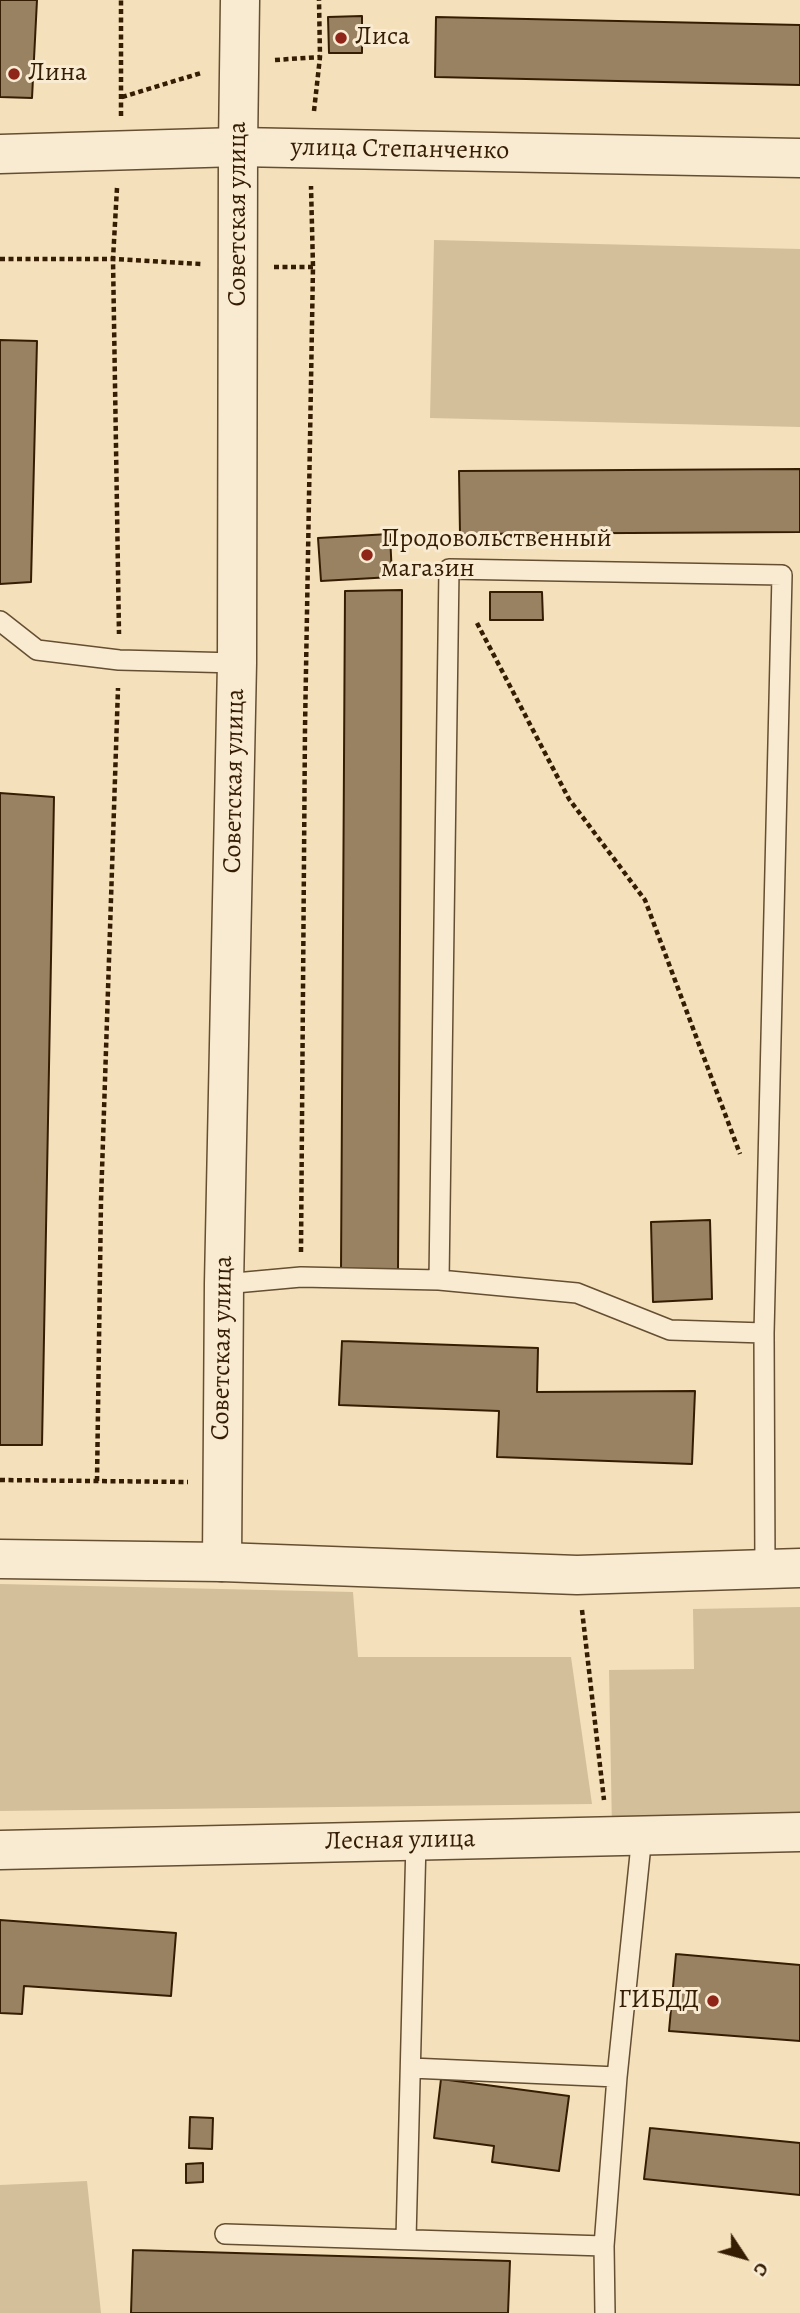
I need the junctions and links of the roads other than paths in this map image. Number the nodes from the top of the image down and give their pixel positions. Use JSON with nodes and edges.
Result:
{"nodes":[{"id":1,"x":240,"y":0,"type":"edge"},
{"id":2,"x":238,"y":147,"type":"junction"},
{"id":3,"x":0,"y":154,"type":"edge"},
{"id":4,"x":800,"y":159,"type":"edge"},
{"id":5,"x":0,"y":621,"type":"edge"},
{"id":6,"x":237,"y":663,"type":"junction"},
{"id":7,"x":439,"y":1280,"type":"junction"},
{"id":8,"x":224,"y":1284,"type":"junction"},
{"id":9,"x":764,"y":1334,"type":"junction"},
{"id":10,"x":0,"y":1559,"type":"edge"},
{"id":11,"x":222,"y":1562,"type":"junction"},
{"id":12,"x":782,"y":1568,"type":"edge"},
{"id":13,"x":800,"y":1832,"type":"edge"},
{"id":14,"x":625,"y":1836,"type":"junction"},
{"id":15,"x":416,"y":1840,"type":"junction"},
{"id":16,"x":0,"y":1850,"type":"edge"},
{"id":17,"x":411,"y":2068,"type":"junction"},
{"id":18,"x":617,"y":2077,"type":"junction"},
{"id":19,"x":225,"y":2234,"type":"dead end"},
{"id":20,"x":406,"y":2239,"type":"junction"},
{"id":21,"x":604,"y":2246,"type":"junction"},
{"id":22,"x":606,"y":2313,"type":"edge"}],
"edges":[{"from":1,"to":2,"type":"street","name":"Советская улица"},
{"from":2,"to":3,"type":"street","name":"улица Степанченко"},
{"from":2,"to":4,"type":"street","name":"улица Степанченко"},
{"from":2,"to":6,"type":"street","name":"Советская улица"},
{"from":5,"to":6,"type":"lane"},
{"from":6,"to":8,"type":"street","name":"Советская улица"},
{"from":7,"to":8,"type":"lane"},
{"from":7,"to":9,"type":"lane"},
{"from":7,"to":9,"type":"lane"},
{"from":8,"to":11,"type":"street","name":"Советская улица"},
{"from":9,"to":12,"type":"lane"},
{"from":10,"to":11,"type":"street"},
{"from":11,"to":12,"type":"street"},
{"from":13,"to":14,"type":"street","name":"Лесная улица"},
{"from":14,"to":15,"type":"street","name":"Лесная улица"},
{"from":14,"to":18,"type":"lane"},
{"from":15,"to":16,"type":"street","name":"Лесная улица"},
{"from":15,"to":17,"type":"lane"},
{"from":17,"to":18,"type":"lane"},
{"from":17,"to":20,"type":"lane"},
{"from":18,"to":21,"type":"lane"},
{"from":19,"to":20,"type":"lane"},
{"from":20,"to":21,"type":"lane"},
{"from":21,"to":22,"type":"lane"}]}
